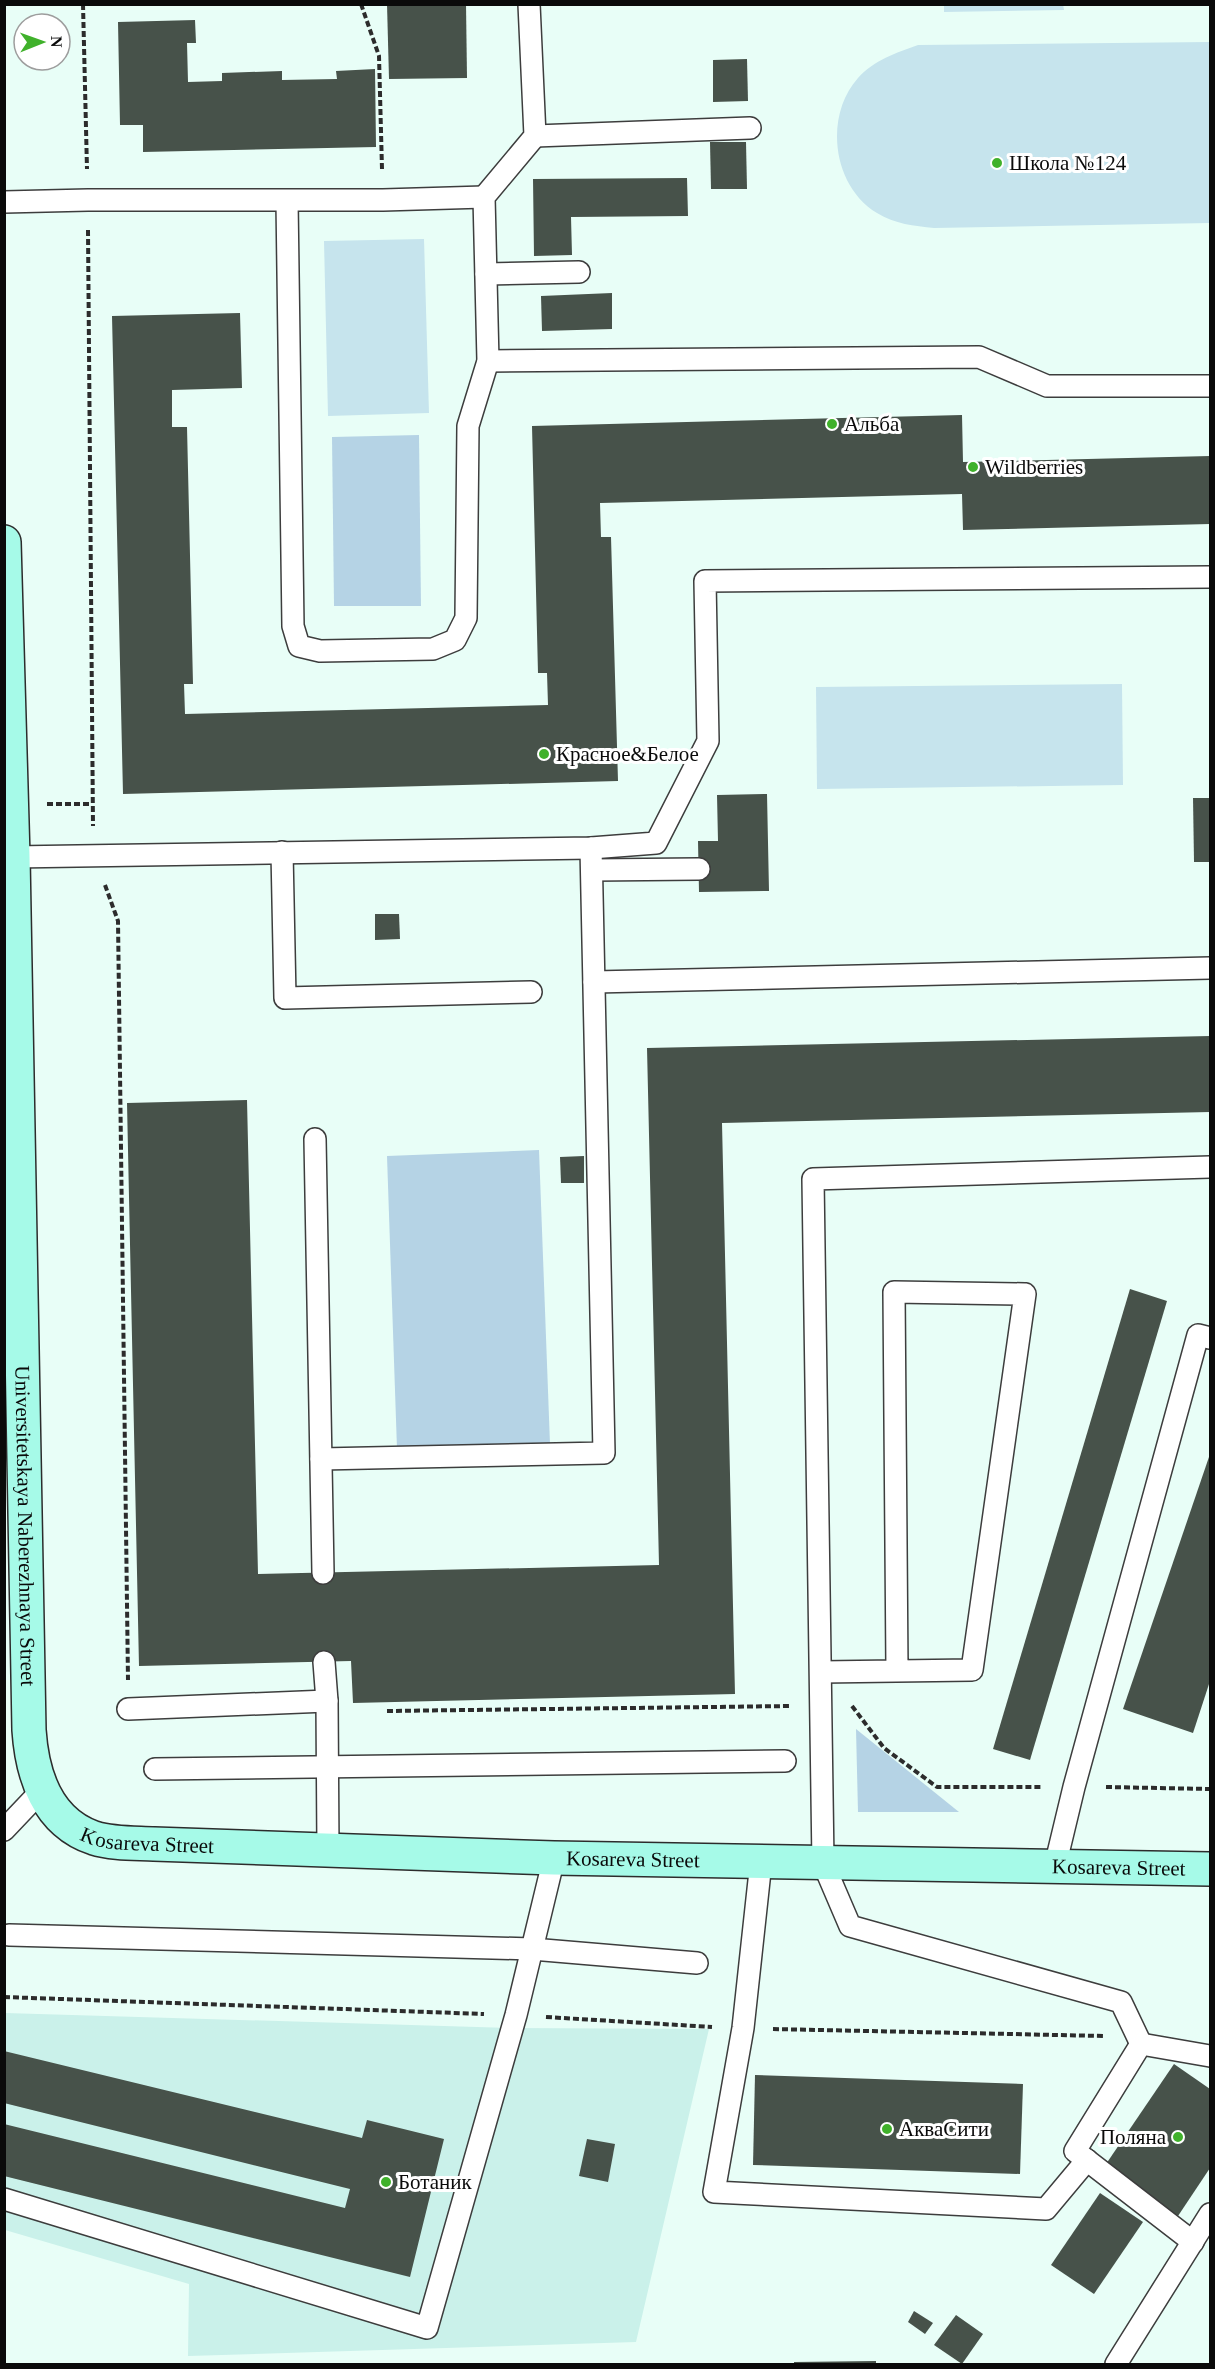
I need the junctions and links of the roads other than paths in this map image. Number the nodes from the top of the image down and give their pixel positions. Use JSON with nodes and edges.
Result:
{"nodes":[{"id":1,"x":529,"y":4,"type":"edge"},
{"id":2,"x":750,"y":128,"type":"dead end"},
{"id":3,"x":535,"y":136,"type":"junction"},
{"id":4,"x":483,"y":197,"type":"junction"},
{"id":5,"x":286,"y":201,"type":"junction"},
{"id":6,"x":4,"y":202,"type":"edge"},
{"id":7,"x":579,"y":272,"type":"dead end"},
{"id":8,"x":486,"y":274,"type":"junction"},
{"id":9,"x":488,"y":361,"type":"junction"},
{"id":10,"x":1210,"y":386,"type":"edge"},
{"id":11,"x":4,"y":542,"type":"edge"},
{"id":12,"x":1210,"y":577,"type":"edge"},
{"id":13,"x":591,"y":848,"type":"junction"},
{"id":14,"x":282,"y":852,"type":"junction"},
{"id":15,"x":13,"y":857,"type":"junction"},
{"id":16,"x":699,"y":868,"type":"dead end"},
{"id":17,"x":592,"y":870,"type":"junction"},
{"id":18,"x":9,"y":922,"type":"edge"},
{"id":19,"x":1210,"y":968,"type":"edge"},
{"id":20,"x":594,"y":982,"type":"junction"},
{"id":21,"x":531,"y":992,"type":"dead end"},
{"id":22,"x":315,"y":1139,"type":"dead end"},
{"id":23,"x":1210,"y":1167,"type":"edge"},
{"id":24,"x":1210,"y":1338,"type":"edge"},
{"id":25,"x":321,"y":1459,"type":"junction"},
{"id":26,"x":323,"y":1573,"type":"dead end"},
{"id":27,"x":324,"y":1662,"type":"dead end"},
{"id":28,"x":897,"y":1670,"type":"junction"},
{"id":29,"x":821,"y":1672,"type":"junction"},
{"id":30,"x":327,"y":1701,"type":"junction"},
{"id":31,"x":128,"y":1709,"type":"dead end"},
{"id":32,"x":785,"y":1761,"type":"dead end"},
{"id":33,"x":328,"y":1767,"type":"junction"},
{"id":34,"x":155,"y":1769,"type":"dead end"},
{"id":35,"x":42,"y":1790,"type":"junction"},
{"id":36,"x":62,"y":1817,"type":"joint"},
{"id":37,"x":4,"y":1830,"type":"edge"},
{"id":38,"x":328,"y":1850,"type":"junction"},
{"id":39,"x":554,"y":1858,"type":"junction"},
{"id":40,"x":760,"y":1862,"type":"junction"},
{"id":41,"x":823,"y":1863,"type":"junction"},
{"id":42,"x":1055,"y":1866,"type":"junction"},
{"id":43,"x":1210,"y":1869,"type":"edge"},
{"id":44,"x":9,"y":1935,"type":"dead end"},
{"id":45,"x":532,"y":1949,"type":"junction"},
{"id":46,"x":697,"y":1963,"type":"dead end"},
{"id":47,"x":1139,"y":2040,"type":"junction"},
{"id":48,"x":1210,"y":2056,"type":"edge"},
{"id":49,"x":1087,"y":2160,"type":"junction"},
{"id":50,"x":4,"y":2199,"type":"edge"},
{"id":51,"x":1210,"y":2214,"type":"edge"},
{"id":52,"x":1193,"y":2242,"type":"junction"},
{"id":53,"x":1116,"y":2364,"type":"edge"}],
"edges":[{"from":1,"to":3,"type":"lane"},
{"from":2,"to":3,"type":"lane"},
{"from":3,"to":4,"type":"lane"},
{"from":4,"to":5,"type":"lane"},
{"from":4,"to":8,"type":"lane"},
{"from":5,"to":6,"type":"lane"},
{"from":5,"to":9,"type":"lane"},
{"from":7,"to":8,"type":"lane"},
{"from":8,"to":9,"type":"lane"},
{"from":9,"to":10,"type":"lane"},
{"from":11,"to":15,"type":"main road","name":"Universitetskaya Naberezhnaya Street"},
{"from":12,"to":13,"type":"lane"},
{"from":13,"to":14,"type":"lane"},
{"from":13,"to":17,"type":"lane"},
{"from":14,"to":15,"type":"lane"},
{"from":14,"to":21,"type":"lane"},
{"from":15,"to":18,"type":"main road","name":"Universitetskaya Naberezhnaya Street"},
{"from":16,"to":17,"type":"lane"},
{"from":17,"to":20,"type":"lane"},
{"from":18,"to":35,"type":"main road","name":"Universitetskaya Naberezhnaya Street"},
{"from":19,"to":20,"type":"lane"},
{"from":20,"to":25,"type":"lane"},
{"from":22,"to":25,"type":"lane"},
{"from":23,"to":29,"type":"lane"},
{"from":24,"to":42,"type":"lane"},
{"from":25,"to":26,"type":"lane"},
{"from":27,"to":30,"type":"lane"},
{"from":28,"to":28,"type":"lane"},
{"from":28,"to":29,"type":"lane"},
{"from":29,"to":41,"type":"lane"},
{"from":30,"to":31,"type":"lane"},
{"from":30,"to":33,"type":"lane"},
{"from":32,"to":33,"type":"lane"},
{"from":33,"to":34,"type":"lane"},
{"from":33,"to":38,"type":"lane"},
{"from":35,"to":36,"type":"main road","name":"Universitetskaya Naberezhnaya Street"},
{"from":35,"to":37,"type":"lane"},
{"from":36,"to":38,"type":"main road","name":"Kosareva Street"},
{"from":38,"to":39,"type":"main road","name":"Kosareva Street"},
{"from":39,"to":40,"type":"main road","name":"Kosareva Street"},
{"from":39,"to":45,"type":"lane"},
{"from":40,"to":41,"type":"main road","name":"Kosareva Street"},
{"from":40,"to":49,"type":"lane"},
{"from":41,"to":42,"type":"main road","name":"Kosareva Street"},
{"from":41,"to":47,"type":"lane"},
{"from":42,"to":43,"type":"main road","name":"Kosareva Street"},
{"from":44,"to":45,"type":"lane"},
{"from":45,"to":46,"type":"lane"},
{"from":45,"to":50,"type":"lane"},
{"from":47,"to":48,"type":"lane"},
{"from":47,"to":49,"type":"lane"},
{"from":49,"to":52,"type":"lane"},
{"from":51,"to":52,"type":"lane"},
{"from":52,"to":53,"type":"lane"}]}
